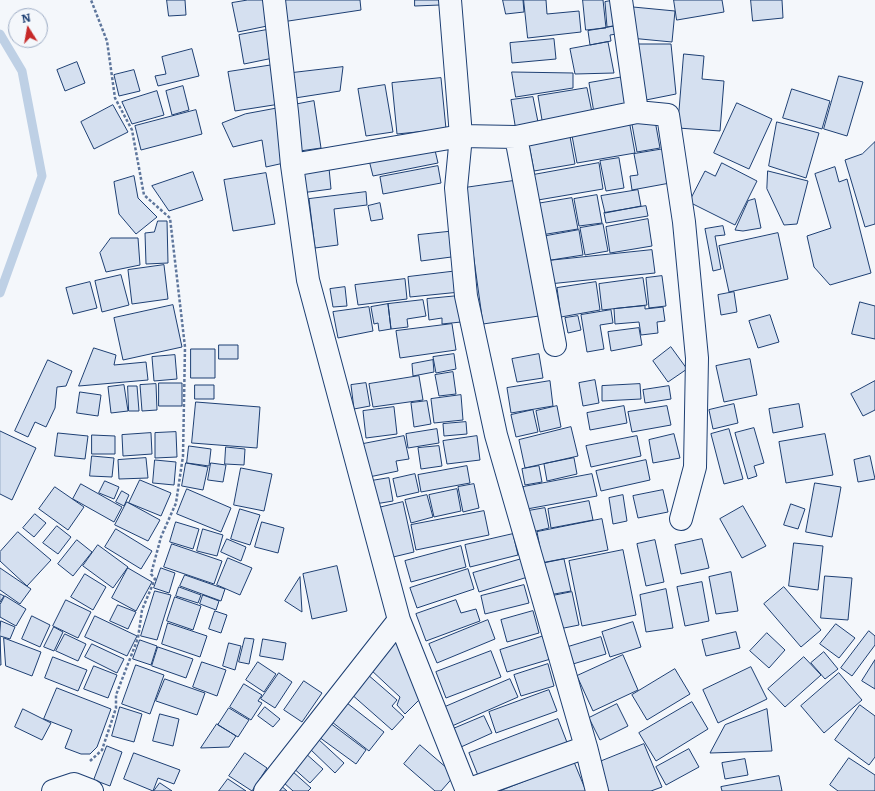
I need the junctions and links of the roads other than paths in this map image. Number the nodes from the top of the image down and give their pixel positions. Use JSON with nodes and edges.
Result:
{"nodes":[{"id":1,"x":274,"y":0,"type":"edge"},
{"id":2,"x":450,"y":0,"type":"edge"},
{"id":3,"x":620,"y":0,"type":"edge"},
{"id":4,"x":637,"y":112,"type":"junction"},
{"id":5,"x":461,"y":136,"type":"junction"},
{"id":6,"x":516,"y":137,"type":"junction"},
{"id":7,"x":292,"y":165,"type":"junction"},
{"id":8,"x":555,"y":345,"type":"dead end"},
{"id":9,"x":681,"y":519,"type":"dead end"},
{"id":10,"x":399,"y":620,"type":"junction"},
{"id":11,"x":586,"y":747,"type":"junction"},
{"id":12,"x":83,"y":788,"type":"edge"},
{"id":13,"x":53,"y":791,"type":"edge"},
{"id":14,"x":265,"y":791,"type":"edge"},
{"id":15,"x":467,"y":791,"type":"edge"},
{"id":16,"x":597,"y":791,"type":"edge"}],
"edges":[{"from":1,"to":7,"type":"street"},
{"from":2,"to":5,"type":"street"},
{"from":3,"to":4,"type":"street"},
{"from":4,"to":6,"type":"street"},
{"from":4,"to":9,"type":"street"},
{"from":5,"to":6,"type":"street"},
{"from":5,"to":7,"type":"street"},
{"from":5,"to":11,"type":"street"},
{"from":6,"to":8,"type":"street"},
{"from":7,"to":10,"type":"street"},
{"from":10,"to":14,"type":"street"},
{"from":10,"to":15,"type":"street"},
{"from":11,"to":15,"type":"street"},
{"from":11,"to":16,"type":"street"},
{"from":12,"to":13,"type":"street"}]}
